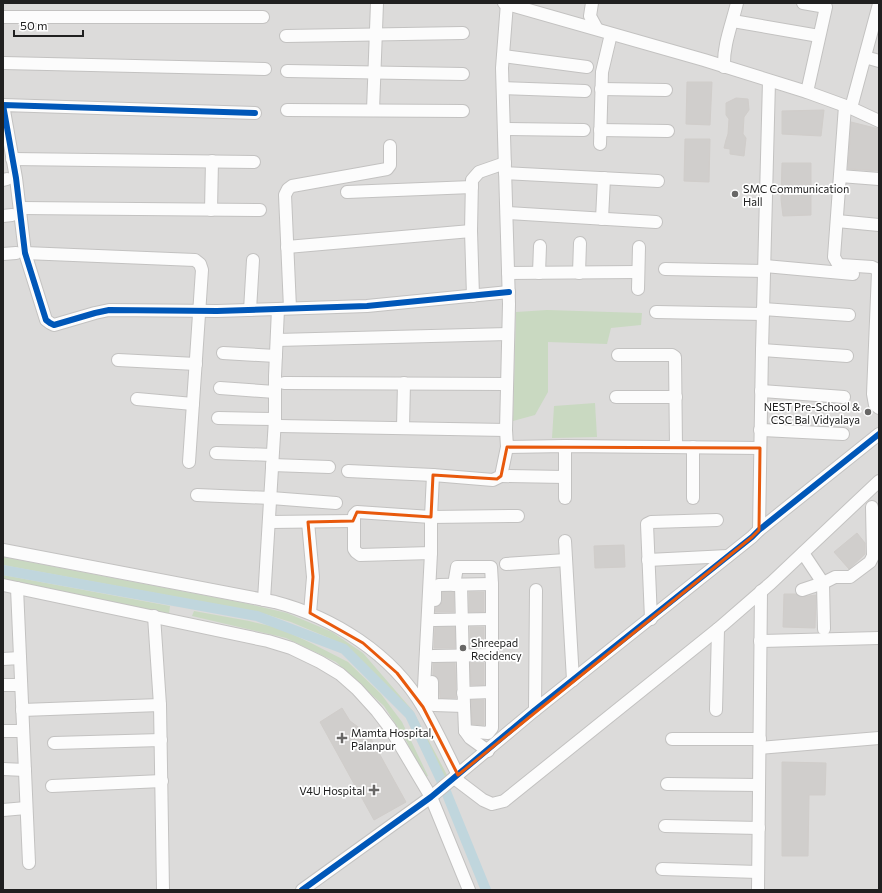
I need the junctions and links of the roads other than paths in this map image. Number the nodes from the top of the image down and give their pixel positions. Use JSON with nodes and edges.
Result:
{"nodes":[{"id":1,"x":377,"y":3,"type":"edge"},
{"id":2,"x":504,"y":3,"type":"edge"},
{"id":3,"x":507,"y":3,"type":"edge"},
{"id":4,"x":592,"y":3,"type":"edge"},
{"id":5,"x":737,"y":3,"type":"edge"},
{"id":6,"x":803,"y":3,"type":"edge"},
{"id":7,"x":879,"y":4,"type":"edge"},
{"id":8,"x":3,"y":17,"type":"edge"},
{"id":9,"x":263,"y":18,"type":"dead end"},
{"id":10,"x":733,"y":21,"type":"junction"},
{"id":11,"x":876,"y":25,"type":"edge"},
{"id":12,"x":597,"y":29,"type":"junction"},
{"id":13,"x":463,"y":33,"type":"dead end"},
{"id":14,"x":376,"y":34,"type":"junction"},
{"id":15,"x":611,"y":34,"type":"junction"},
{"id":16,"x":286,"y":36,"type":"dead end"},
{"id":17,"x":819,"y":36,"type":"junction"},
{"id":18,"x":503,"y":56,"type":"junction"},
{"id":19,"x":864,"y":57,"type":"junction"},
{"id":20,"x":879,"y":61,"type":"edge"},
{"id":21,"x":3,"y":63,"type":"edge"},
{"id":22,"x":586,"y":67,"type":"dead end"},
{"id":23,"x":724,"y":67,"type":"junction"},
{"id":24,"x":265,"y":69,"type":"dead end"},
{"id":25,"x":287,"y":71,"type":"dead end"},
{"id":26,"x":374,"y":73,"type":"junction"},
{"id":27,"x":463,"y":74,"type":"dead end"},
{"id":28,"x":769,"y":81,"type":"junction"},
{"id":29,"x":503,"y":88,"type":"junction"},
{"id":30,"x":601,"y":89,"type":"junction"},
{"id":31,"x":666,"y":90,"type":"dead end"},
{"id":32,"x":585,"y":91,"type":"dead end"},
{"id":33,"x":807,"y":92,"type":"junction"},
{"id":34,"x":848,"y":107,"type":"junction"},
{"id":35,"x":287,"y":110,"type":"dead end"},
{"id":36,"x":373,"y":110,"type":"junction"},
{"id":37,"x":463,"y":111,"type":"dead end"},
{"id":38,"x":255,"y":113,"type":"dead end"},
{"id":39,"x":879,"y":121,"type":"edge"},
{"id":40,"x":504,"y":129,"type":"junction"},
{"id":41,"x":584,"y":130,"type":"dead end"},
{"id":42,"x":600,"y":130,"type":"junction"},
{"id":43,"x":668,"y":131,"type":"dead end"},
{"id":44,"x":600,"y":144,"type":"dead end"},
{"id":45,"x":390,"y":146,"type":"dead end"},
{"id":46,"x":12,"y":159,"type":"junction"},
{"id":47,"x":212,"y":161,"type":"junction"},
{"id":48,"x":254,"y":162,"type":"dead end"},
{"id":49,"x":505,"y":168,"type":"junction"},
{"id":50,"x":840,"y":176,"type":"junction"},
{"id":51,"x":604,"y":178,"type":"junction"},
{"id":52,"x":879,"y":179,"type":"edge"},
{"id":53,"x":658,"y":181,"type":"dead end"},
{"id":54,"x":472,"y":187,"type":"junction"},
{"id":55,"x":346,"y":192,"type":"dead end"},
{"id":56,"x":211,"y":210,"type":"junction"},
{"id":57,"x":260,"y":210,"type":"dead end"},
{"id":58,"x":12,"y":213,"type":"edge"},
{"id":59,"x":507,"y":213,"type":"junction"},
{"id":60,"x":602,"y":218,"type":"junction"},
{"id":61,"x":837,"y":221,"type":"junction"},
{"id":62,"x":656,"y":222,"type":"dead end"},
{"id":63,"x":879,"y":225,"type":"edge"},
{"id":64,"x":471,"y":231,"type":"junction"},
{"id":65,"x":580,"y":243,"type":"dead end"},
{"id":66,"x":287,"y":246,"type":"junction"},
{"id":67,"x":540,"y":246,"type":"dead end"},
{"id":68,"x":639,"y":247,"type":"dead end"},
{"id":69,"x":20,"y":253,"type":"junction"},
{"id":70,"x":3,"y":254,"type":"edge"},
{"id":71,"x":253,"y":260,"type":"dead end"},
{"id":72,"x":765,"y":268,"type":"junction"},
{"id":73,"x":665,"y":269,"type":"dead end"},
{"id":74,"x":638,"y":272,"type":"junction"},
{"id":75,"x":508,"y":273,"type":"junction"},
{"id":76,"x":539,"y":273,"type":"junction"},
{"id":77,"x":579,"y":273,"type":"junction"},
{"id":78,"x":853,"y":274,"type":"dead end"},
{"id":79,"x":638,"y":289,"type":"dead end"},
{"id":80,"x":509,"y":292,"type":"junction"},
{"id":81,"x":473,"y":296,"type":"junction"},
{"id":82,"x":284,"y":309,"type":"junction"},
{"id":83,"x":250,"y":310,"type":"junction"},
{"id":84,"x":199,"y":311,"type":"junction"},
{"id":85,"x":763,"y":311,"type":"junction"},
{"id":86,"x":656,"y":312,"type":"dead end"},
{"id":87,"x":849,"y":315,"type":"dead end"},
{"id":88,"x":508,"y":334,"type":"junction"},
{"id":89,"x":277,"y":340,"type":"junction"},
{"id":90,"x":762,"y":350,"type":"junction"},
{"id":91,"x":223,"y":353,"type":"dead end"},
{"id":92,"x":618,"y":355,"type":"dead end"},
{"id":93,"x":276,"y":356,"type":"junction"},
{"id":94,"x":847,"y":356,"type":"dead end"},
{"id":95,"x":118,"y":360,"type":"dead end"},
{"id":96,"x":196,"y":364,"type":"junction"},
{"id":97,"x":284,"y":383,"type":"dead end"},
{"id":98,"x":404,"y":383,"type":"junction"},
{"id":99,"x":507,"y":384,"type":"junction"},
{"id":100,"x":220,"y":388,"type":"dead end"},
{"id":101,"x":761,"y":391,"type":"junction"},
{"id":102,"x":275,"y":392,"type":"junction"},
{"id":103,"x":616,"y":397,"type":"dead end"},
{"id":104,"x":676,"y":397,"type":"junction"},
{"id":105,"x":844,"y":397,"type":"dead end"},
{"id":106,"x":137,"y":399,"type":"dead end"},
{"id":107,"x":193,"y":404,"type":"junction"},
{"id":108,"x":879,"y":408,"type":"edge"},
{"id":109,"x":218,"y":418,"type":"dead end"},
{"id":110,"x":277,"y":422,"type":"junction"},
{"id":111,"x":403,"y":428,"type":"junction"},
{"id":112,"x":506,"y":430,"type":"junction"},
{"id":113,"x":760,"y":430,"type":"junction"},
{"id":114,"x":844,"y":434,"type":"dead end"},
{"id":115,"x":879,"y":434,"type":"edge"},
{"id":116,"x":565,"y":446,"type":"junction"},
{"id":117,"x":676,"y":447,"type":"junction"},
{"id":118,"x":692,"y":447,"type":"junction"},
{"id":119,"x":507,"y":448,"type":"junction"},
{"id":120,"x":760,"y":448,"type":"junction"},
{"id":121,"x":216,"y":453,"type":"dead end"},
{"id":122,"x":272,"y":460,"type":"junction"},
{"id":123,"x":189,"y":462,"type":"dead end"},
{"id":124,"x":329,"y":467,"type":"dead end"},
{"id":125,"x":348,"y":471,"type":"dead end"},
{"id":126,"x":433,"y":475,"type":"junction"},
{"id":127,"x":501,"y":476,"type":"junction"},
{"id":128,"x":565,"y":477,"type":"junction"},
{"id":129,"x":879,"y":481,"type":"edge"},
{"id":130,"x":197,"y":495,"type":"dead end"},
{"id":131,"x":270,"y":498,"type":"junction"},
{"id":132,"x":565,"y":498,"type":"dead end"},
{"id":133,"x":693,"y":498,"type":"dead end"},
{"id":134,"x":336,"y":503,"type":"dead end"},
{"id":135,"x":872,"y":507,"type":"dead end"},
{"id":136,"x":518,"y":516,"type":"dead end"},
{"id":137,"x":431,"y":517,"type":"junction"},
{"id":138,"x":717,"y":520,"type":"dead end"},
{"id":139,"x":353,"y":521,"type":"junction"},
{"id":140,"x":270,"y":522,"type":"junction"},
{"id":141,"x":308,"y":522,"type":"junction"},
{"id":142,"x":759,"y":530,"type":"junction"},
{"id":143,"x":565,"y":541,"type":"dead end"},
{"id":144,"x":3,"y":550,"type":"edge"},
{"id":145,"x":431,"y":553,"type":"junction"},
{"id":146,"x":803,"y":553,"type":"junction"},
{"id":147,"x":728,"y":556,"type":"junction"},
{"id":148,"x":566,"y":560,"type":"junction"},
{"id":149,"x":648,"y":560,"type":"junction"},
{"id":150,"x":506,"y":564,"type":"dead end"},
{"id":151,"x":823,"y":583,"type":"junction"},
{"id":152,"x":492,"y":584,"type":"junction"},
{"id":153,"x":3,"y":585,"type":"edge"},
{"id":154,"x":458,"y":585,"type":"junction"},
{"id":155,"x":17,"y":588,"type":"junction"},
{"id":156,"x":536,"y":590,"type":"dead end"},
{"id":157,"x":802,"y":590,"type":"dead end"},
{"id":158,"x":761,"y":591,"type":"junction"},
{"id":159,"x":264,"y":600,"type":"junction"},
{"id":160,"x":310,"y":613,"type":"junction"},
{"id":161,"x":154,"y":616,"type":"junction"},
{"id":162,"x":492,"y":619,"type":"junction"},
{"id":163,"x":651,"y":619,"type":"junction"},
{"id":164,"x":434,"y":620,"type":"junction"},
{"id":165,"x":462,"y":620,"type":"junction"},
{"id":166,"x":718,"y":629,"type":"junction"},
{"id":167,"x":824,"y":629,"type":"dead end"},
{"id":168,"x":879,"y":638,"type":"edge"},
{"id":169,"x":760,"y":641,"type":"junction"},
{"id":170,"x":492,"y":655,"type":"junction"},
{"id":171,"x":433,"y":656,"type":"junction"},
{"id":172,"x":463,"y":656,"type":"junction"},
{"id":173,"x":20,"y":658,"type":"junction"},
{"id":174,"x":3,"y":659,"type":"edge"},
{"id":175,"x":573,"y":680,"type":"junction"},
{"id":176,"x":3,"y":685,"type":"edge"},
{"id":177,"x":22,"y":685,"type":"junction"},
{"id":178,"x":492,"y":692,"type":"junction"},
{"id":179,"x":463,"y":693,"type":"junction"},
{"id":180,"x":160,"y":705,"type":"junction"},
{"id":181,"x":464,"y":706,"type":"junction"},
{"id":182,"x":423,"y":707,"type":"junction"},
{"id":183,"x":22,"y":710,"type":"junction"},
{"id":184,"x":535,"y":710,"type":"junction"},
{"id":185,"x":716,"y":710,"type":"dead end"},
{"id":186,"x":3,"y":731,"type":"edge"},
{"id":187,"x":23,"y":731,"type":"junction"},
{"id":188,"x":466,"y":731,"type":"junction"},
{"id":189,"x":879,"y":738,"type":"edge"},
{"id":190,"x":672,"y":739,"type":"dead end"},
{"id":191,"x":161,"y":740,"type":"junction"},
{"id":192,"x":54,"y":743,"type":"dead end"},
{"id":193,"x":760,"y":744,"type":"junction"},
{"id":194,"x":488,"y":751,"type":"junction"},
{"id":195,"x":3,"y":769,"type":"edge"},
{"id":196,"x":25,"y":770,"type":"junction"},
{"id":197,"x":162,"y":782,"type":"junction"},
{"id":198,"x":668,"y":784,"type":"dead end"},
{"id":199,"x":759,"y":785,"type":"junction"},
{"id":200,"x":52,"y":786,"type":"dead end"},
{"id":201,"x":445,"y":786,"type":"junction"},
{"id":202,"x":26,"y":808,"type":"junction"},
{"id":203,"x":3,"y":810,"type":"edge"},
{"id":204,"x":665,"y":826,"type":"dead end"},
{"id":205,"x":759,"y":828,"type":"junction"},
{"id":206,"x":29,"y":862,"type":"dead end"},
{"id":207,"x":662,"y":870,"type":"dead end"},
{"id":208,"x":758,"y":872,"type":"junction"},
{"id":209,"x":163,"y":890,"type":"edge"},
{"id":210,"x":302,"y":890,"type":"edge"},
{"id":211,"x":468,"y":890,"type":"edge"},
{"id":212,"x":758,"y":890,"type":"edge"}],
"edges":[{"from":1,"to":14,"type":"street"},
{"from":2,"to":3,"type":"street"},
{"from":3,"to":12,"type":"street"},
{"from":3,"to":18,"type":"street"},
{"from":4,"to":12,"type":"street"},
{"from":5,"to":10,"type":"street"},
{"from":6,"to":17,"type":"street"},
{"from":7,"to":11,"type":"street"},
{"from":8,"to":9,"type":"street"},
{"from":10,"to":17,"type":"street"},
{"from":10,"to":23,"type":"street"},
{"from":11,"to":19,"type":"street"},
{"from":12,"to":15,"type":"street"},
{"from":13,"to":14,"type":"street"},
{"from":14,"to":16,"type":"street"},
{"from":14,"to":26,"type":"street"},
{"from":15,"to":23,"type":"street"},
{"from":15,"to":30,"type":"street"},
{"from":17,"to":33,"type":"street"},
{"from":18,"to":22,"type":"street"},
{"from":18,"to":29,"type":"street"},
{"from":19,"to":20,"type":"street"},
{"from":19,"to":34,"type":"street"},
{"from":21,"to":24,"type":"street"},
{"from":23,"to":28,"type":"street"},
{"from":25,"to":26,"type":"street"},
{"from":26,"to":27,"type":"street"},
{"from":26,"to":36,"type":"street"},
{"from":28,"to":33,"type":"street"},
{"from":28,"to":72,"type":"street"},
{"from":29,"to":32,"type":"street"},
{"from":29,"to":40,"type":"street"},
{"from":30,"to":31,"type":"street"},
{"from":30,"to":42,"type":"street"},
{"from":33,"to":34,"type":"street"},
{"from":34,"to":39,"type":"street"},
{"from":34,"to":50,"type":"street"},
{"from":35,"to":36,"type":"street"},
{"from":36,"to":37,"type":"street"},
{"from":38,"to":46,"type":"street"},
{"from":40,"to":41,"type":"street"},
{"from":40,"to":49,"type":"street"},
{"from":42,"to":43,"type":"street"},
{"from":42,"to":44,"type":"street"},
{"from":45,"to":66,"type":"street"},
{"from":46,"to":47,"type":"street"},
{"from":46,"to":58,"type":"street"},
{"from":47,"to":48,"type":"street"},
{"from":47,"to":56,"type":"street"},
{"from":49,"to":51,"type":"street"},
{"from":49,"to":54,"type":"street"},
{"from":49,"to":59,"type":"street"},
{"from":50,"to":52,"type":"street"},
{"from":50,"to":61,"type":"street"},
{"from":51,"to":53,"type":"street"},
{"from":51,"to":60,"type":"street"},
{"from":54,"to":55,"type":"street"},
{"from":54,"to":64,"type":"street"},
{"from":56,"to":57,"type":"street"},
{"from":56,"to":58,"type":"street"},
{"from":58,"to":69,"type":"street"},
{"from":59,"to":60,"type":"street"},
{"from":59,"to":75,"type":"street"},
{"from":60,"to":62,"type":"street"},
{"from":61,"to":63,"type":"street"},
{"from":61,"to":108,"type":"street"},
{"from":64,"to":66,"type":"street"},
{"from":64,"to":81,"type":"street"},
{"from":65,"to":77,"type":"street"},
{"from":66,"to":82,"type":"street"},
{"from":67,"to":76,"type":"street"},
{"from":68,"to":74,"type":"street"},
{"from":69,"to":70,"type":"street"},
{"from":69,"to":84,"type":"street"},
{"from":69,"to":84,"type":"street"},
{"from":71,"to":83,"type":"street"},
{"from":72,"to":73,"type":"street"},
{"from":72,"to":78,"type":"street"},
{"from":72,"to":85,"type":"street"},
{"from":74,"to":77,"type":"street"},
{"from":74,"to":79,"type":"street"},
{"from":75,"to":76,"type":"street"},
{"from":75,"to":80,"type":"street"},
{"from":76,"to":77,"type":"street"},
{"from":80,"to":81,"type":"street"},
{"from":80,"to":88,"type":"street"},
{"from":81,"to":82,"type":"street"},
{"from":82,"to":83,"type":"street"},
{"from":82,"to":89,"type":"street"},
{"from":83,"to":84,"type":"street"},
{"from":84,"to":96,"type":"street"},
{"from":85,"to":86,"type":"street"},
{"from":85,"to":87,"type":"street"},
{"from":85,"to":90,"type":"street"},
{"from":88,"to":89,"type":"street"},
{"from":88,"to":99,"type":"street"},
{"from":89,"to":93,"type":"street"},
{"from":90,"to":94,"type":"street"},
{"from":90,"to":101,"type":"street"},
{"from":91,"to":93,"type":"street"},
{"from":92,"to":104,"type":"street"},
{"from":93,"to":102,"type":"street"},
{"from":95,"to":96,"type":"street"},
{"from":96,"to":107,"type":"street"},
{"from":97,"to":98,"type":"street"},
{"from":98,"to":99,"type":"street"},
{"from":98,"to":111,"type":"street"},
{"from":99,"to":112,"type":"street"},
{"from":100,"to":102,"type":"street"},
{"from":101,"to":105,"type":"street"},
{"from":101,"to":113,"type":"street"},
{"from":102,"to":110,"type":"street"},
{"from":103,"to":104,"type":"street"},
{"from":104,"to":117,"type":"street"},
{"from":106,"to":107,"type":"street"},
{"from":107,"to":123,"type":"street"},
{"from":109,"to":110,"type":"street"},
{"from":110,"to":111,"type":"street"},
{"from":110,"to":122,"type":"street"},
{"from":111,"to":112,"type":"street"},
{"from":112,"to":119,"type":"street"},
{"from":113,"to":114,"type":"street"},
{"from":113,"to":120,"type":"street"},
{"from":115,"to":142,"type":"street"},
{"from":116,"to":117,"type":"street"},
{"from":116,"to":119,"type":"street"},
{"from":116,"to":128,"type":"street"},
{"from":117,"to":118,"type":"street"},
{"from":118,"to":120,"type":"street"},
{"from":118,"to":133,"type":"street"},
{"from":119,"to":127,"type":"street"},
{"from":120,"to":142,"type":"street"},
{"from":121,"to":122,"type":"street"},
{"from":122,"to":124,"type":"street"},
{"from":122,"to":131,"type":"street"},
{"from":125,"to":126,"type":"street"},
{"from":126,"to":127,"type":"street"},
{"from":126,"to":137,"type":"street"},
{"from":127,"to":128,"type":"street"},
{"from":128,"to":132,"type":"street"},
{"from":129,"to":146,"type":"street"},
{"from":130,"to":131,"type":"street"},
{"from":131,"to":134,"type":"street"},
{"from":131,"to":140,"type":"street"},
{"from":135,"to":151,"type":"street"},
{"from":136,"to":137,"type":"street"},
{"from":137,"to":139,"type":"street"},
{"from":137,"to":145,"type":"street"},
{"from":138,"to":149,"type":"street"},
{"from":139,"to":141,"type":"street"},
{"from":139,"to":145,"type":"street"},
{"from":140,"to":141,"type":"street"},
{"from":140,"to":159,"type":"street"},
{"from":141,"to":160,"type":"street"},
{"from":142,"to":147,"type":"street"},
{"from":143,"to":148,"type":"street"},
{"from":144,"to":159,"type":"street"},
{"from":145,"to":182,"type":"street"},
{"from":146,"to":151,"type":"street"},
{"from":146,"to":158,"type":"street"},
{"from":147,"to":149,"type":"street"},
{"from":147,"to":163,"type":"street"},
{"from":148,"to":150,"type":"street"},
{"from":148,"to":175,"type":"street"},
{"from":149,"to":163,"type":"street"},
{"from":151,"to":157,"type":"street"},
{"from":151,"to":167,"type":"street"},
{"from":152,"to":154,"type":"street"},
{"from":152,"to":154,"type":"street"},
{"from":152,"to":162,"type":"street"},
{"from":153,"to":155,"type":"street"},
{"from":154,"to":164,"type":"street"},
{"from":154,"to":165,"type":"street"},
{"from":155,"to":161,"type":"street"},
{"from":155,"to":173,"type":"street"},
{"from":156,"to":184,"type":"street"},
{"from":158,"to":166,"type":"street"},
{"from":158,"to":169,"type":"street"},
{"from":159,"to":160,"type":"street"},
{"from":160,"to":182,"type":"street"},
{"from":161,"to":180,"type":"street"},
{"from":161,"to":201,"type":"street"},
{"from":162,"to":165,"type":"street"},
{"from":162,"to":170,"type":"street"},
{"from":163,"to":175,"type":"street"},
{"from":164,"to":165,"type":"street"},
{"from":164,"to":171,"type":"street"},
{"from":165,"to":172,"type":"street"},
{"from":166,"to":185,"type":"street"},
{"from":166,"to":201,"type":"street"},
{"from":168,"to":169,"type":"street"},
{"from":169,"to":193,"type":"street"},
{"from":170,"to":172,"type":"street"},
{"from":170,"to":178,"type":"street"},
{"from":171,"to":172,"type":"street"},
{"from":171,"to":181,"type":"street"},
{"from":172,"to":179,"type":"street"},
{"from":173,"to":174,"type":"street"},
{"from":173,"to":177,"type":"street"},
{"from":175,"to":184,"type":"street"},
{"from":176,"to":177,"type":"street"},
{"from":177,"to":183,"type":"street"},
{"from":178,"to":179,"type":"street"},
{"from":178,"to":188,"type":"street"},
{"from":179,"to":181,"type":"street"},
{"from":180,"to":183,"type":"street"},
{"from":180,"to":191,"type":"street"},
{"from":181,"to":188,"type":"street"},
{"from":182,"to":201,"type":"street"},
{"from":183,"to":187,"type":"street"},
{"from":184,"to":194,"type":"street"},
{"from":186,"to":187,"type":"street"},
{"from":187,"to":196,"type":"street"},
{"from":188,"to":194,"type":"street"},
{"from":189,"to":193,"type":"street"},
{"from":190,"to":193,"type":"street"},
{"from":191,"to":192,"type":"street"},
{"from":191,"to":197,"type":"street"},
{"from":193,"to":199,"type":"street"},
{"from":194,"to":201,"type":"street"},
{"from":195,"to":196,"type":"street"},
{"from":196,"to":202,"type":"street"},
{"from":197,"to":200,"type":"street"},
{"from":197,"to":209,"type":"street"},
{"from":198,"to":199,"type":"street"},
{"from":199,"to":205,"type":"street"},
{"from":201,"to":210,"type":"street"},
{"from":201,"to":211,"type":"street"},
{"from":202,"to":203,"type":"street"},
{"from":202,"to":206,"type":"street"},
{"from":204,"to":205,"type":"street"},
{"from":205,"to":208,"type":"street"},
{"from":207,"to":208,"type":"street"},
{"from":208,"to":212,"type":"street"}]}
